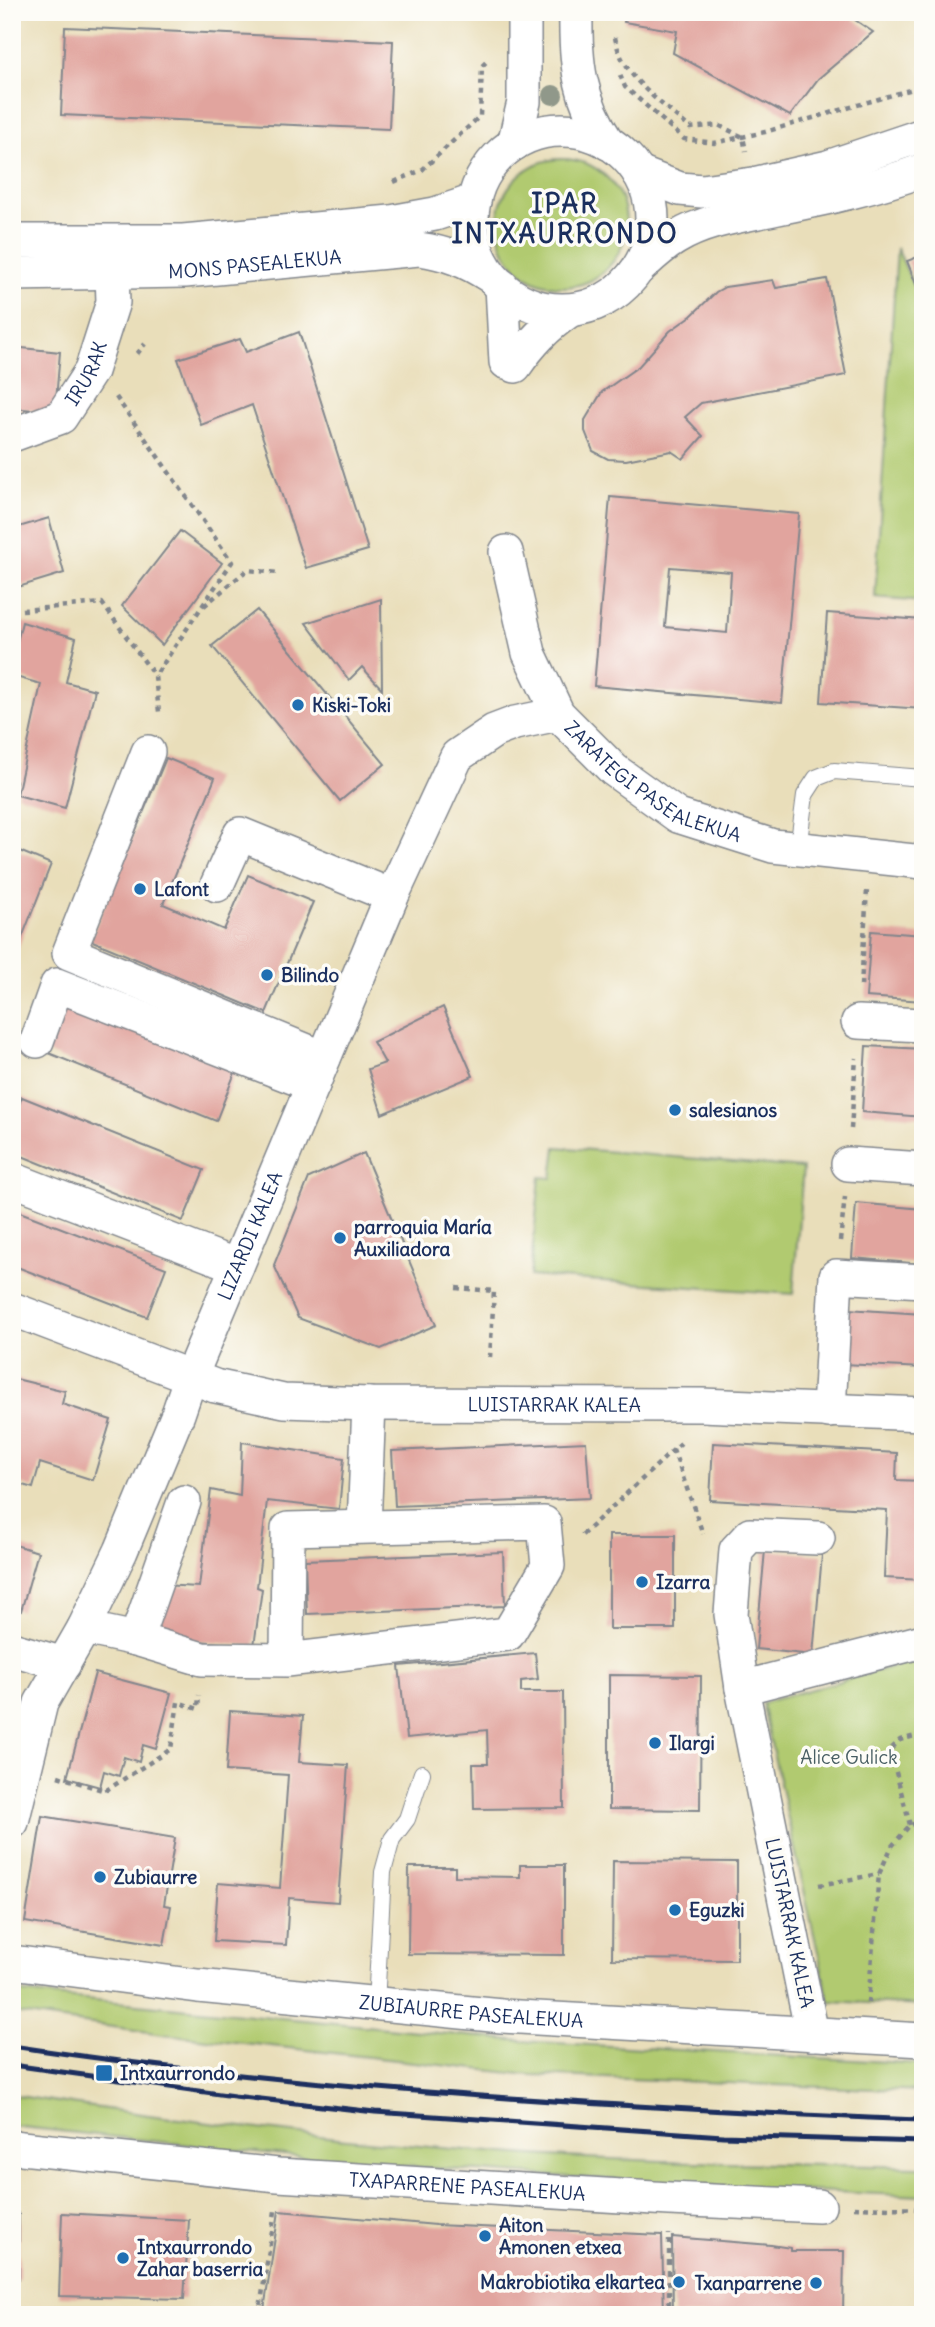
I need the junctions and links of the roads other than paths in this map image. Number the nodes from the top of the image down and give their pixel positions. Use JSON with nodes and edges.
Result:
{"nodes":[{"id":1,"x":524,"y":12,"type":"edge"},
{"id":2,"x":576,"y":12,"type":"edge"},
{"id":3,"x":923,"y":135,"type":"edge"},
{"id":4,"x":608,"y":143,"type":"junction"},
{"id":5,"x":514,"y":144,"type":"junction"},
{"id":6,"x":923,"y":170,"type":"edge"},
{"id":7,"x":639,"y":173,"type":"junction"},
{"id":8,"x":474,"y":201,"type":"junction"},
{"id":9,"x":12,"y":241,"type":"edge"},
{"id":10,"x":637,"y":270,"type":"junction"},
{"id":11,"x":12,"y":274,"type":"edge"},
{"id":12,"x":112,"y":274,"type":"junction"},
{"id":13,"x":496,"y":281,"type":"junction"},
{"id":14,"x":569,"y":311,"type":"junction"},
{"id":15,"x":12,"y":435,"type":"edge"},
{"id":16,"x":506,"y":552,"type":"dead end"},
{"id":17,"x":558,"y":714,"type":"junction"},
{"id":18,"x":148,"y":752,"type":"dead end"},
{"id":19,"x":923,"y":778,"type":"edge"},
{"id":20,"x":798,"y":849,"type":"junction"},
{"id":21,"x":923,"y":862,"type":"edge"},
{"id":22,"x":217,"y":885,"type":"dead end"},
{"id":23,"x":392,"y":896,"type":"junction"},
{"id":24,"x":858,"y":1022,"type":"road end"},
{"id":25,"x":923,"y":1025,"type":"edge"},
{"id":26,"x":37,"y":1041,"type":"dead end"},
{"id":27,"x":319,"y":1072,"type":"junction"},
{"id":28,"x":848,"y":1164,"type":"road end"},
{"id":29,"x":923,"y":1170,"type":"edge"},
{"id":30,"x":12,"y":1179,"type":"edge"},
{"id":31,"x":237,"y":1266,"type":"junction"},
{"id":32,"x":923,"y":1281,"type":"edge"},
{"id":33,"x":12,"y":1309,"type":"edge"},
{"id":34,"x":191,"y":1377,"type":"junction"},
{"id":35,"x":369,"y":1404,"type":"junction"},
{"id":36,"x":829,"y":1411,"type":"junction"},
{"id":37,"x":923,"y":1414,"type":"edge"},
{"id":38,"x":184,"y":1502,"type":"dead end"},
{"id":39,"x":364,"y":1526,"type":"junction"},
{"id":40,"x":818,"y":1538,"type":"dead end"},
{"id":41,"x":84,"y":1628,"type":"junction"},
{"id":42,"x":136,"y":1639,"type":"junction"},
{"id":43,"x":923,"y":1641,"type":"edge"},
{"id":44,"x":12,"y":1649,"type":"edge"},
{"id":45,"x":287,"y":1660,"type":"junction"},
{"id":46,"x":64,"y":1664,"type":"junction"},
{"id":47,"x":742,"y":1688,"type":"junction"},
{"id":48,"x":422,"y":1773,"type":"dead end"},
{"id":49,"x":29,"y":1774,"type":"edge"},
{"id":50,"x":12,"y":1822,"type":"edge"},
{"id":51,"x":15,"y":1963,"type":"edge"},
{"id":52,"x":376,"y":2005,"type":"junction"},
{"id":53,"x":812,"y":2034,"type":"junction"},
{"id":54,"x":923,"y":2040,"type":"edge"},
{"id":55,"x":12,"y":2147,"type":"edge"},
{"id":56,"x":819,"y":2206,"type":"road end"}],
"edges":[{"from":1,"to":5,"type":"street"},
{"from":2,"to":4,"type":"street"},
{"from":3,"to":7,"type":"street"},
{"from":4,"to":5,"type":"street"},
{"from":4,"to":7,"type":"street"},
{"from":5,"to":8,"type":"street"},
{"from":6,"to":10,"type":"street"},
{"from":7,"to":10,"type":"street"},
{"from":8,"to":9,"type":"street","name":"MONS PASEALEKUA"},
{"from":8,"to":13,"type":"street"},
{"from":10,"to":14,"type":"street"},
{"from":11,"to":12,"type":"street","name":"MONS PASEALEKUA"},
{"from":12,"to":13,"type":"street","name":"MONS PASEALEKUA"},
{"from":12,"to":15,"type":"street","name":"IRURAK"},
{"from":13,"to":14,"type":"street"},
{"from":13,"to":14,"type":"street"},
{"from":16,"to":17,"type":"street","name":"ZARATEGI PASEALEKUA"},
{"from":17,"to":20,"type":"street","name":"ZARATEGI PASEALEKUA"},
{"from":17,"to":23,"type":"street","name":"LIZARDI KALEA"},
{"from":18,"to":27,"type":"street"},
{"from":19,"to":20,"type":"lane"},
{"from":20,"to":21,"type":"street","name":"ZARATEGI PASEALEKUA"},
{"from":22,"to":23,"type":"street"},
{"from":23,"to":27,"type":"street","name":"LIZARDI KALEA"},
{"from":24,"to":25,"type":"street"},
{"from":26,"to":27,"type":"street"},
{"from":27,"to":31,"type":"street","name":"LIZARDI KALEA"},
{"from":28,"to":29,"type":"street"},
{"from":30,"to":31,"type":"street"},
{"from":31,"to":34,"type":"street","name":"LIZARDI KALEA"},
{"from":32,"to":36,"type":"street"},
{"from":33,"to":34,"type":"street","name":"LUISTARRAK KALEA"},
{"from":34,"to":35,"type":"street","name":"LUISTARRAK KALEA"},
{"from":34,"to":41,"type":"street","name":"LIZARDI KALEA"},
{"from":35,"to":36,"type":"street","name":"LUISTARRAK KALEA"},
{"from":35,"to":39,"type":"street"},
{"from":36,"to":37,"type":"street","name":"LUISTARRAK KALEA"},
{"from":38,"to":42,"type":"street"},
{"from":39,"to":45,"type":"street"},
{"from":39,"to":45,"type":"street"},
{"from":40,"to":47,"type":"street","name":"LUISTARRAK KALEA"},
{"from":41,"to":42,"type":"street"},
{"from":41,"to":46,"type":"street","name":"LIZARDI KALEA"},
{"from":42,"to":45,"type":"street"},
{"from":43,"to":47,"type":"street"},
{"from":44,"to":46,"type":"street"},
{"from":46,"to":49,"type":"street","name":"LIZARDI KALEA"},
{"from":47,"to":53,"type":"street","name":"LUISTARRAK KALEA"},
{"from":48,"to":52,"type":"lane"},
{"from":49,"to":50,"type":"street","name":"LIZARDI KALEA"},
{"from":51,"to":52,"type":"street","name":"ZUBIAURRE PASEALEKUA"},
{"from":52,"to":53,"type":"street","name":"ZUBIAURRE PASEALEKUA"},
{"from":53,"to":54,"type":"street","name":"ZUBIAURRE PASEALEKUA"},
{"from":55,"to":56,"type":"street","name":"TXAPARRENE PASEALEKUA"}]}
